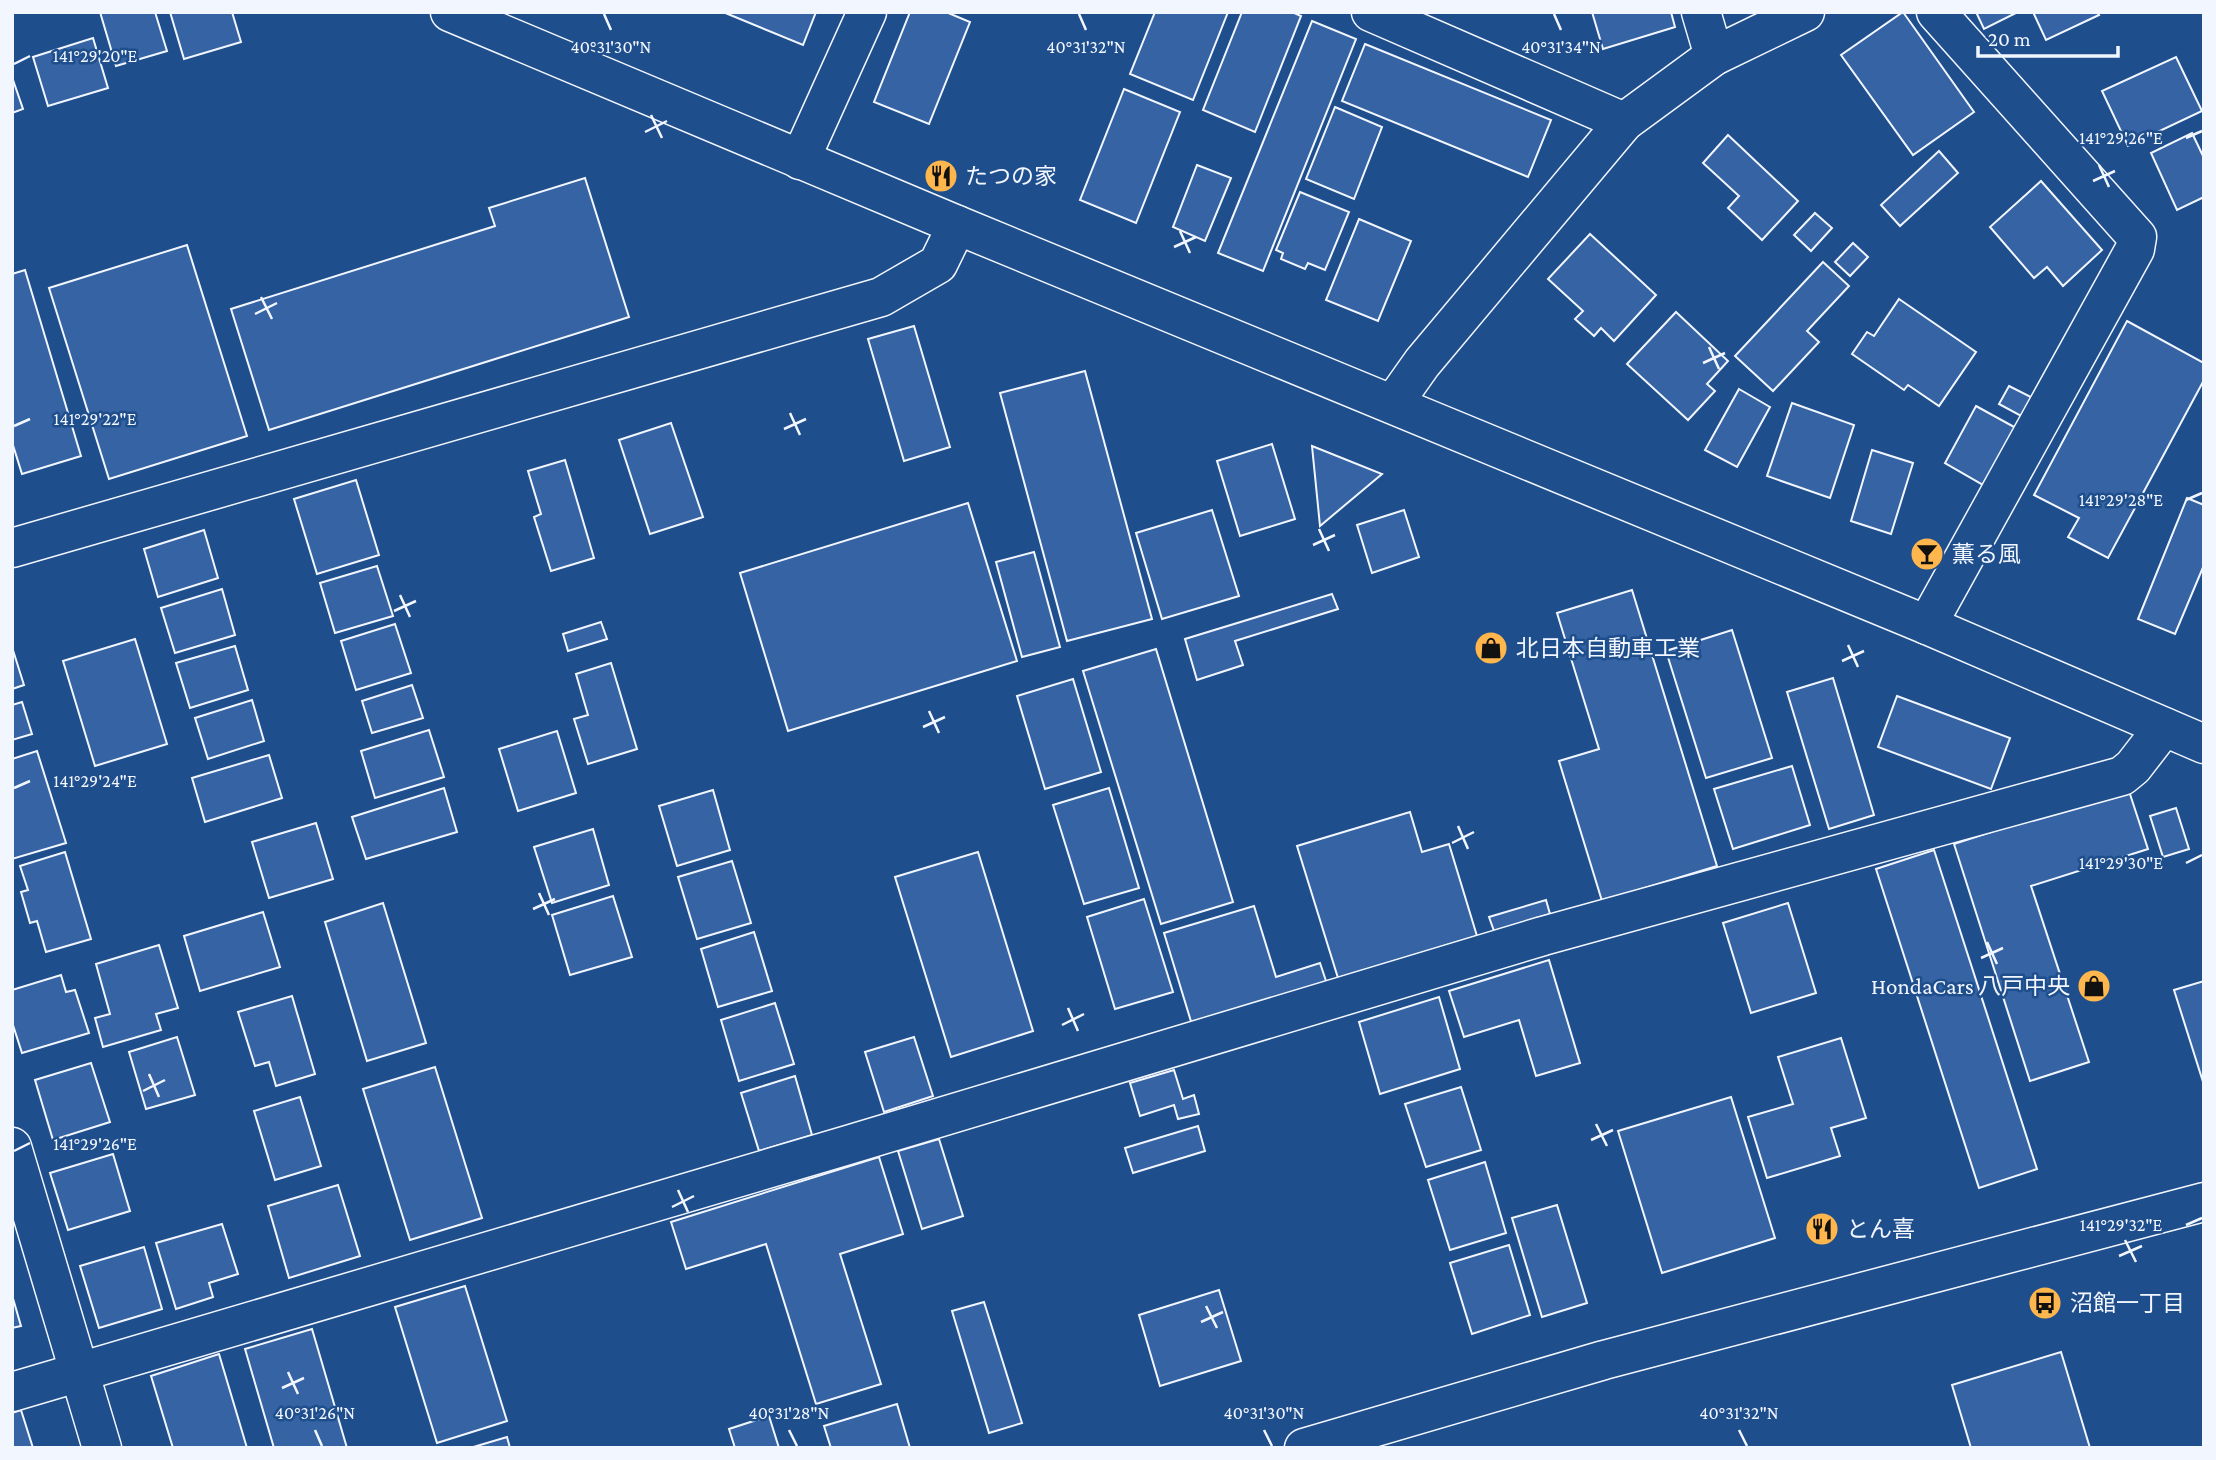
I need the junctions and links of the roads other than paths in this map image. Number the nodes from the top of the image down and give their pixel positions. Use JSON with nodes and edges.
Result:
{"nodes":[{"id":1,"x":450,"y":12,"type":"edge"},
{"id":2,"x":867,"y":12,"type":"edge"},
{"id":3,"x":1371,"y":12,"type":"edge"},
{"id":4,"x":1701,"y":12,"type":"edge"},
{"id":5,"x":1805,"y":12,"type":"edge"},
{"id":6,"x":1936,"y":12,"type":"edge"},
{"id":7,"x":1714,"y":56,"type":"junction"},
{"id":8,"x":1624,"y":122,"type":"junction"},
{"id":9,"x":800,"y":160,"type":"junction"},
{"id":10,"x":957,"y":225,"type":"junction"},
{"id":11,"x":1393,"y":404,"type":"junction"},
{"id":12,"x":12,"y":548,"type":"edge"},
{"id":13,"x":1927,"y":625,"type":"junction"},
{"id":14,"x":2164,"y":727,"type":"junction"},
{"id":15,"x":2204,"y":744,"type":"edge"},
{"id":16,"x":12,"y":1147,"type":"edge"},
{"id":17,"x":2204,"y":1202,"type":"edge"},
{"id":18,"x":80,"y":1372,"type":"junction"},
{"id":19,"x":12,"y":1392,"type":"edge"},
{"id":20,"x":102,"y":1448,"type":"edge"},
{"id":21,"x":1304,"y":1448,"type":"edge"}],
"edges":[{"from":1,"to":9,"type":"street"},
{"from":2,"to":9,"type":"street"},
{"from":3,"to":8,"type":"street"},
{"from":4,"to":7,"type":"street"},
{"from":5,"to":7,"type":"street"},
{"from":6,"to":13,"type":"street"},
{"from":7,"to":8,"type":"street"},
{"from":8,"to":11,"type":"street"},
{"from":9,"to":10,"type":"street"},
{"from":10,"to":11,"type":"street"},
{"from":10,"to":12,"type":"street"},
{"from":11,"to":13,"type":"street"},
{"from":13,"to":14,"type":"street"},
{"from":14,"to":15,"type":"street"},
{"from":14,"to":18,"type":"street"},
{"from":16,"to":18,"type":"street"},
{"from":17,"to":21,"type":"street"},
{"from":18,"to":19,"type":"street"},
{"from":18,"to":20,"type":"street"}]}
